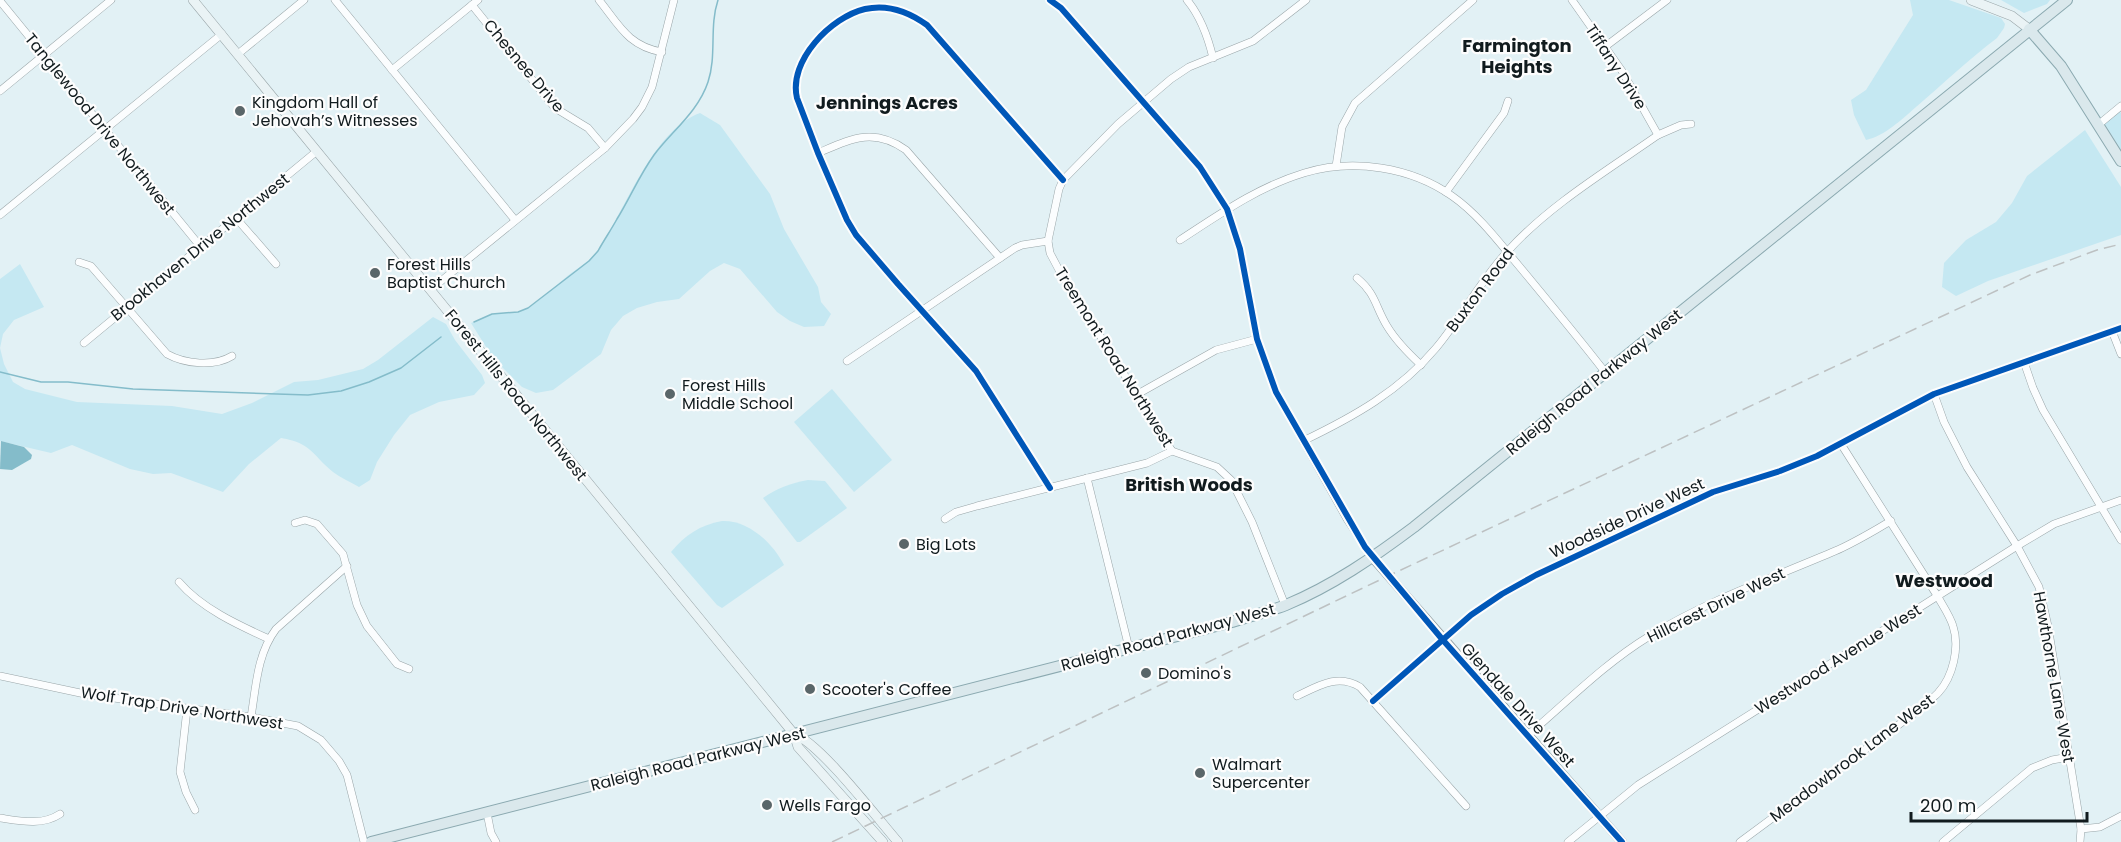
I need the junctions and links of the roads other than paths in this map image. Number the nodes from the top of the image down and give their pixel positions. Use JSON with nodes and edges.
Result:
{"nodes":[{"id":1,"x":111,"y":0,"type":"edge"},
{"id":2,"x":193,"y":0,"type":"edge"},
{"id":3,"x":304,"y":0,"type":"edge"},
{"id":4,"x":335,"y":0,"type":"edge"},
{"id":5,"x":599,"y":0,"type":"edge"},
{"id":6,"x":674,"y":0,"type":"edge"},
{"id":7,"x":1050,"y":0,"type":"edge"},
{"id":8,"x":1187,"y":0,"type":"edge"},
{"id":9,"x":1306,"y":0,"type":"edge"},
{"id":10,"x":1473,"y":0,"type":"edge"},
{"id":11,"x":1572,"y":0,"type":"edge"},
{"id":12,"x":1667,"y":0,"type":"edge"},
{"id":13,"x":1971,"y":0,"type":"edge"},
{"id":14,"x":2067,"y":0,"type":"edge"},
{"id":15,"x":0,"y":1,"type":"edge"},
{"id":16,"x":475,"y":2,"type":"edge"},
{"id":17,"x":2030,"y":29,"type":"junction"},
{"id":18,"x":222,"y":34,"type":"junction"},
{"id":19,"x":1605,"y":46,"type":"junction"},
{"id":20,"x":662,"y":52,"type":"junction"},
{"id":21,"x":238,"y":54,"type":"junction"},
{"id":22,"x":44,"y":56,"type":"junction"},
{"id":23,"x":1214,"y":58,"type":"junction"},
{"id":24,"x":392,"y":70,"type":"junction"},
{"id":25,"x":0,"y":91,"type":"edge"},
{"id":26,"x":1508,"y":101,"type":"dead end"},
{"id":27,"x":1143,"y":103,"type":"junction"},
{"id":28,"x":2121,"y":106,"type":"edge"},
{"id":29,"x":1691,"y":124,"type":"dead end"},
{"id":30,"x":2098,"y":125,"type":"junction"},
{"id":31,"x":104,"y":130,"type":"junction"},
{"id":32,"x":1658,"y":135,"type":"junction"},
{"id":33,"x":605,"y":148,"type":"junction"},
{"id":34,"x":317,"y":151,"type":"junction"},
{"id":35,"x":818,"y":153,"type":"junction"},
{"id":36,"x":2121,"y":161,"type":"edge"},
{"id":37,"x":1336,"y":166,"type":"junction"},
{"id":38,"x":1063,"y":180,"type":"junction"},
{"id":39,"x":1446,"y":192,"type":"junction"},
{"id":40,"x":1227,"y":209,"type":"junction"},
{"id":41,"x":0,"y":215,"type":"edge"},
{"id":42,"x":236,"y":218,"type":"junction"},
{"id":43,"x":515,"y":220,"type":"junction"},
{"id":44,"x":1180,"y":240,"type":"dead end"},
{"id":45,"x":1048,"y":241,"type":"junction"},
{"id":46,"x":201,"y":246,"type":"junction"},
{"id":47,"x":1507,"y":251,"type":"junction"},
{"id":48,"x":1000,"y":258,"type":"junction"},
{"id":49,"x":79,"y":261,"type":"dead end"},
{"id":50,"x":276,"y":264,"type":"dead end"},
{"id":51,"x":1358,"y":278,"type":"dead end"},
{"id":52,"x":430,"y":290,"type":"junction"},
{"id":53,"x":126,"y":308,"type":"junction"},
{"id":54,"x":922,"y":312,"type":"junction"},
{"id":55,"x":2121,"y":328,"type":"edge"},
{"id":56,"x":2112,"y":331,"type":"junction"},
{"id":57,"x":1257,"y":339,"type":"junction"},
{"id":58,"x":84,"y":343,"type":"dead end"},
{"id":59,"x":2121,"y":354,"type":"edge"},
{"id":60,"x":232,"y":356,"type":"dead end"},
{"id":61,"x":847,"y":361,"type":"dead end"},
{"id":62,"x":2024,"y":362,"type":"junction"},
{"id":63,"x":1421,"y":365,"type":"junction"},
{"id":64,"x":1605,"y":372,"type":"junction"},
{"id":65,"x":1934,"y":394,"type":"junction"},
{"id":66,"x":1136,"y":395,"type":"junction"},
{"id":67,"x":1303,"y":441,"type":"junction"},
{"id":68,"x":1841,"y":444,"type":"junction"},
{"id":69,"x":1172,"y":451,"type":"junction"},
{"id":70,"x":1087,"y":478,"type":"junction"},
{"id":71,"x":1050,"y":488,"type":"junction"},
{"id":72,"x":2121,"y":500,"type":"edge"},
{"id":73,"x":2102,"y":506,"type":"junction"},
{"id":74,"x":945,"y":519,"type":"dead end"},
{"id":75,"x":1891,"y":521,"type":"junction"},
{"id":76,"x":296,"y":523,"type":"dead end"},
{"id":77,"x":2121,"y":540,"type":"edge"},
{"id":78,"x":2017,"y":546,"type":"junction"},
{"id":79,"x":1372,"y":557,"type":"junction"},
{"id":80,"x":347,"y":566,"type":"junction"},
{"id":81,"x":178,"y":582,"type":"dead end"},
{"id":82,"x":1938,"y":597,"type":"junction"},
{"id":83,"x":1285,"y":605,"type":"junction"},
{"id":84,"x":269,"y":639,"type":"junction"},
{"id":85,"x":1442,"y":639,"type":"junction"},
{"id":86,"x":1129,"y":648,"type":"junction"},
{"id":87,"x":409,"y":669,"type":"dead end"},
{"id":88,"x":0,"y":676,"type":"edge"},
{"id":89,"x":1297,"y":696,"type":"dead end"},
{"id":90,"x":1373,"y":701,"type":"junction"},
{"id":91,"x":187,"y":709,"type":"junction"},
{"id":92,"x":251,"y":717,"type":"junction"},
{"id":93,"x":794,"y":734,"type":"junction"},
{"id":94,"x":1528,"y":735,"type":"junction"},
{"id":95,"x":2069,"y":757,"type":"junction"},
{"id":96,"x":1466,"y":806,"type":"dead end"},
{"id":97,"x":195,"y":810,"type":"dead end"},
{"id":98,"x":486,"y":813,"type":"junction"},
{"id":99,"x":60,"y":814,"type":"dead end"},
{"id":100,"x":1598,"y":815,"type":"junction"},
{"id":101,"x":2121,"y":816,"type":"edge"},
{"id":102,"x":0,"y":818,"type":"edge"},
{"id":103,"x":2081,"y":829,"type":"junction"},
{"id":104,"x":364,"y":842,"type":"edge"},
{"id":105,"x":370,"y":842,"type":"edge"},
{"id":106,"x":496,"y":842,"type":"edge"},
{"id":107,"x":884,"y":842,"type":"edge"},
{"id":108,"x":898,"y":842,"type":"edge"},
{"id":109,"x":1568,"y":842,"type":"edge"},
{"id":110,"x":1622,"y":842,"type":"edge"},
{"id":111,"x":1740,"y":842,"type":"edge"},
{"id":112,"x":1943,"y":842,"type":"edge"},
{"id":113,"x":2080,"y":842,"type":"edge"}],
"edges":[{"from":1,"to":22,"type":"street"},
{"from":2,"to":18,"type":"main road","name":"Forest Hills Road Northwest"},
{"from":3,"to":21,"type":"street"},
{"from":4,"to":24,"type":"street"},
{"from":5,"to":20,"type":"street"},
{"from":6,"to":20,"type":"street"},
{"from":7,"to":27,"type":"street"},
{"from":8,"to":23,"type":"street"},
{"from":9,"to":23,"type":"street"},
{"from":10,"to":37,"type":"street"},
{"from":11,"to":19,"type":"street","name":"Tiffany Drive"},
{"from":12,"to":19,"type":"street"},
{"from":13,"to":17,"type":"main road"},
{"from":14,"to":17,"type":"main road","name":"Raleigh Road Parkway West"},
{"from":15,"to":22,"type":"street","name":"Tanglewood Drive Northwest"},
{"from":16,"to":24,"type":"street"},
{"from":16,"to":33,"type":"street","name":"Chesnee Drive"},
{"from":17,"to":30,"type":"main road"},
{"from":17,"to":64,"type":"main road","name":"Raleigh Road Parkway West"},
{"from":18,"to":21,"type":"main road","name":"Forest Hills Road Northwest"},
{"from":18,"to":31,"type":"street"},
{"from":19,"to":32,"type":"street","name":"Tiffany Drive"},
{"from":20,"to":33,"type":"street"},
{"from":21,"to":34,"type":"main road","name":"Forest Hills Road Northwest"},
{"from":22,"to":25,"type":"street"},
{"from":22,"to":31,"type":"street","name":"Tanglewood Drive Northwest"},
{"from":23,"to":27,"type":"street"},
{"from":24,"to":43,"type":"street"},
{"from":26,"to":39,"type":"street"},
{"from":27,"to":38,"type":"street"},
{"from":27,"to":40,"type":"street"},
{"from":28,"to":30,"type":"street"},
{"from":29,"to":32,"type":"street","name":"Buxton Road"},
{"from":30,"to":36,"type":"main road"},
{"from":31,"to":41,"type":"street"},
{"from":31,"to":46,"type":"street","name":"Tanglewood Drive Northwest"},
{"from":32,"to":47,"type":"street","name":"Buxton Road"},
{"from":33,"to":43,"type":"street"},
{"from":34,"to":42,"type":"street","name":"Brookhaven Drive Northwest"},
{"from":34,"to":52,"type":"main road","name":"Forest Hills Road Northwest"},
{"from":35,"to":38,"type":"street"},
{"from":35,"to":48,"type":"street"},
{"from":35,"to":54,"type":"street"},
{"from":37,"to":39,"type":"street"},
{"from":37,"to":40,"type":"street"},
{"from":38,"to":45,"type":"street"},
{"from":39,"to":47,"type":"street"},
{"from":40,"to":44,"type":"street"},
{"from":40,"to":57,"type":"street"},
{"from":42,"to":46,"type":"street","name":"Brookhaven Drive Northwest"},
{"from":42,"to":50,"type":"street"},
{"from":43,"to":52,"type":"street"},
{"from":45,"to":48,"type":"street"},
{"from":45,"to":66,"type":"street","name":"Treemont Road Northwest"},
{"from":46,"to":53,"type":"street","name":"Brookhaven Drive Northwest"},
{"from":47,"to":63,"type":"street","name":"Buxton Road"},
{"from":47,"to":64,"type":"street"},
{"from":48,"to":54,"type":"street"},
{"from":49,"to":53,"type":"street"},
{"from":51,"to":63,"type":"street"},
{"from":52,"to":93,"type":"main road","name":"Forest Hills Road Northwest"},
{"from":53,"to":58,"type":"street","name":"Brookhaven Drive Northwest"},
{"from":53,"to":60,"type":"street"},
{"from":54,"to":61,"type":"street"},
{"from":54,"to":71,"type":"street"},
{"from":55,"to":56,"type":"street","name":"Woodside Drive West"},
{"from":56,"to":59,"type":"street"},
{"from":56,"to":62,"type":"street","name":"Woodside Drive West"},
{"from":57,"to":66,"type":"street"},
{"from":57,"to":67,"type":"street"},
{"from":62,"to":65,"type":"street","name":"Woodside Drive West"},
{"from":62,"to":73,"type":"street"},
{"from":63,"to":67,"type":"street","name":"Buxton Road"},
{"from":64,"to":79,"type":"main road","name":"Raleigh Road Parkway West"},
{"from":65,"to":68,"type":"street","name":"Woodside Drive West"},
{"from":65,"to":78,"type":"street","name":"Hawthorne Lane West"},
{"from":66,"to":69,"type":"street","name":"Treemont Road Northwest"},
{"from":67,"to":79,"type":"street"},
{"from":68,"to":75,"type":"street","name":"Meadowbrook Lane West"},
{"from":68,"to":85,"type":"street","name":"Woodside Drive West"},
{"from":69,"to":70,"type":"street"},
{"from":69,"to":83,"type":"street","name":"Treemont Road Northwest"},
{"from":70,"to":71,"type":"street"},
{"from":70,"to":86,"type":"street"},
{"from":71,"to":74,"type":"street"},
{"from":72,"to":73,"type":"street","name":"Westwood Avenue West"},
{"from":73,"to":77,"type":"street"},
{"from":73,"to":78,"type":"street","name":"Westwood Avenue West"},
{"from":75,"to":82,"type":"street","name":"Meadowbrook Lane West"},
{"from":75,"to":94,"type":"street","name":"Hillcrest Drive West"},
{"from":76,"to":80,"type":"street"},
{"from":78,"to":82,"type":"street","name":"Westwood Avenue West"},
{"from":78,"to":95,"type":"street","name":"Hawthorne Lane West"},
{"from":79,"to":83,"type":"main road","name":"Raleigh Road Parkway West"},
{"from":79,"to":85,"type":"street","name":"Glendale Drive West"},
{"from":80,"to":84,"type":"street"},
{"from":80,"to":87,"type":"street"},
{"from":81,"to":84,"type":"street"},
{"from":82,"to":100,"type":"street","name":"Westwood Avenue West"},
{"from":82,"to":111,"type":"street","name":"Meadowbrook Lane West"},
{"from":83,"to":86,"type":"main road","name":"Raleigh Road Parkway West"},
{"from":84,"to":92,"type":"street"},
{"from":85,"to":90,"type":"street","name":"Woodside Drive West"},
{"from":85,"to":94,"type":"street","name":"Glendale Drive West"},
{"from":86,"to":93,"type":"main road","name":"Raleigh Road Parkway West"},
{"from":88,"to":91,"type":"street","name":"Wolf Trap Drive Northwest"},
{"from":89,"to":90,"type":"street"},
{"from":90,"to":96,"type":"street"},
{"from":91,"to":92,"type":"street","name":"Wolf Trap Drive Northwest"},
{"from":91,"to":97,"type":"street"},
{"from":92,"to":104,"type":"street","name":"Wolf Trap Drive Northwest"},
{"from":93,"to":98,"type":"main road","name":"Raleigh Road Parkway West"},
{"from":93,"to":107,"type":"main road"},
{"from":93,"to":108,"type":"main road"},
{"from":94,"to":100,"type":"street","name":"Glendale Drive West"},
{"from":95,"to":103,"type":"street","name":"Hawthorne Lane West"},
{"from":95,"to":112,"type":"street"},
{"from":98,"to":105,"type":"main road","name":"Raleigh Road Parkway West"},
{"from":98,"to":106,"type":"street"},
{"from":99,"to":102,"type":"street"},
{"from":100,"to":109,"type":"street","name":"Westwood Avenue West"},
{"from":100,"to":110,"type":"street","name":"Glendale Drive West"},
{"from":101,"to":103,"type":"street"},
{"from":103,"to":113,"type":"street","name":"Hawthorne Lane West"}]}
